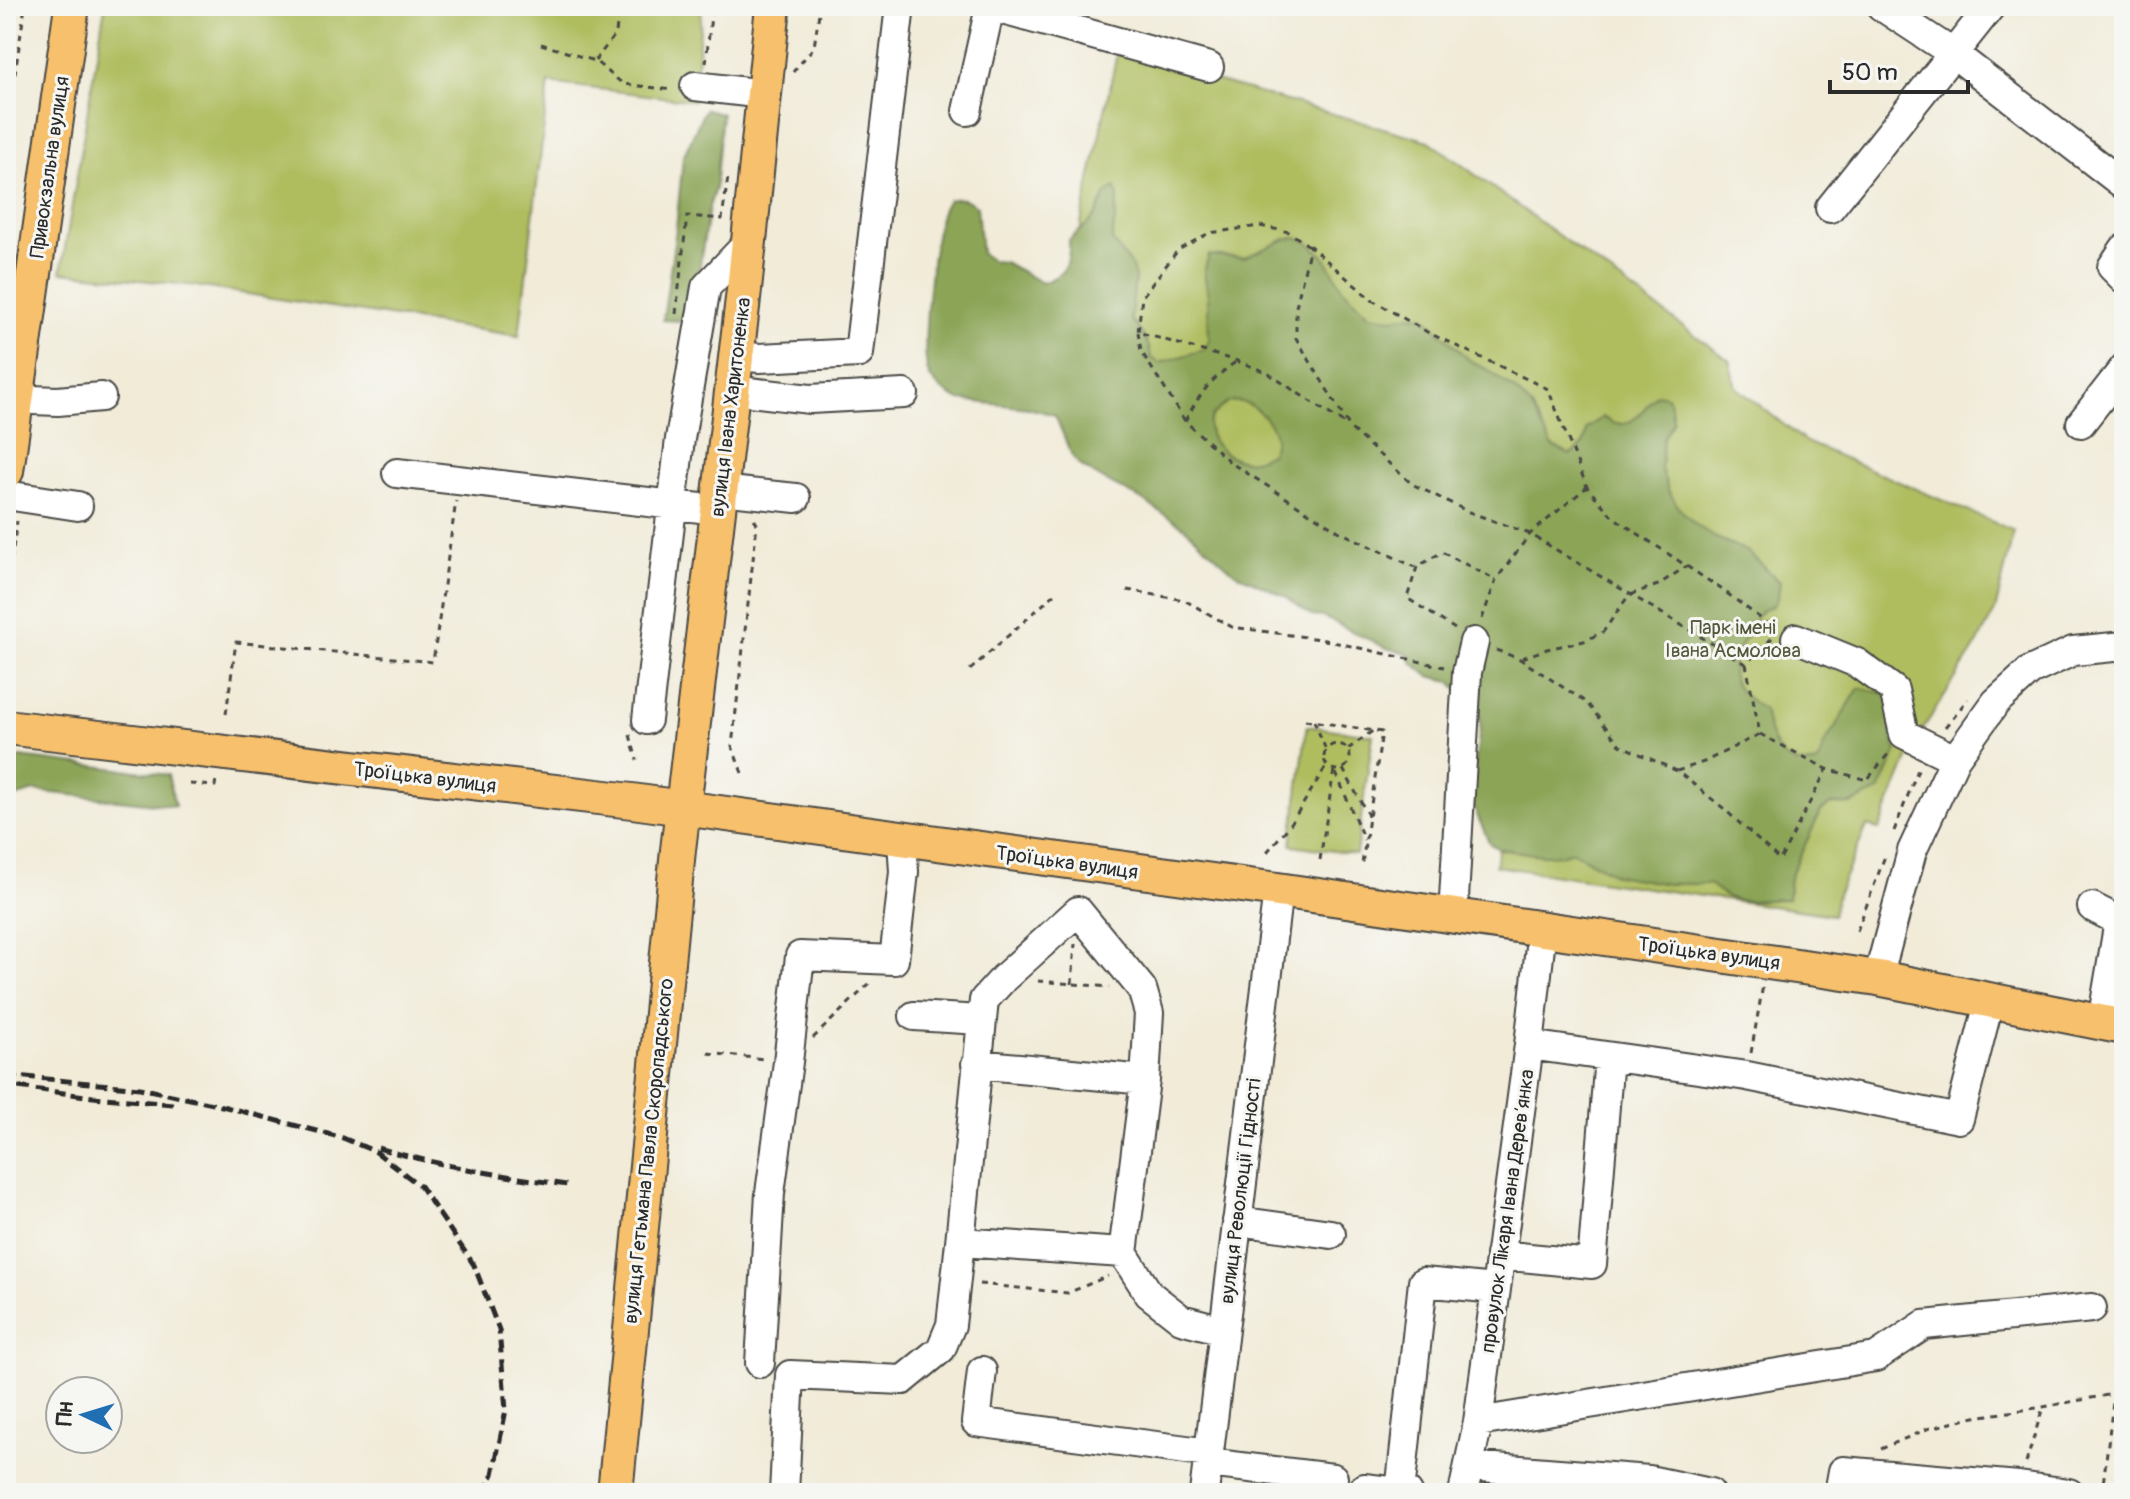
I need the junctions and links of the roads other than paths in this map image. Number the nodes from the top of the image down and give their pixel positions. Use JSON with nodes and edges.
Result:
{"nodes":[{"id":1,"x":72,"y":6,"type":"edge"},
{"id":2,"x":773,"y":6,"type":"edge"},
{"id":3,"x":900,"y":6,"type":"edge"},
{"id":4,"x":989,"y":6,"type":"edge"},
{"id":5,"x":1881,"y":6,"type":"edge"},
{"id":6,"x":1991,"y":6,"type":"edge"},
{"id":7,"x":1954,"y":54,"type":"junction"},
{"id":8,"x":1209,"y":67,"type":"dead end"},
{"id":9,"x":699,"y":86,"type":"road end"},
{"id":10,"x":764,"y":94,"type":"junction"},
{"id":11,"x":967,"y":111,"type":"dead end"},
{"id":12,"x":2124,"y":185,"type":"edge"},
{"id":13,"x":1830,"y":208,"type":"dead end"},
{"id":14,"x":748,"y":243,"type":"junction"},
{"id":15,"x":2124,"y":249,"type":"edge"},
{"id":16,"x":2124,"y":279,"type":"edge"},
{"id":17,"x":736,"y":356,"type":"junction"},
{"id":18,"x":2124,"y":368,"type":"edge"},
{"id":19,"x":732,"y":390,"type":"junction"},
{"id":20,"x":904,"y":394,"type":"dead end"},
{"id":21,"x":101,"y":397,"type":"dead end"},
{"id":22,"x":11,"y":400,"type":"edge"},
{"id":23,"x":2081,"y":423,"type":"dead end"},
{"id":24,"x":6,"y":471,"type":"edge"},
{"id":25,"x":397,"y":473,"type":"dead end"},
{"id":26,"x":6,"y":495,"type":"edge"},
{"id":27,"x":728,"y":498,"type":"junction"},
{"id":28,"x":796,"y":498,"type":"dead end"},
{"id":29,"x":671,"y":505,"type":"junction"},
{"id":30,"x":78,"y":506,"type":"dead end"},
{"id":31,"x":1796,"y":638,"type":"dead end"},
{"id":32,"x":1474,"y":642,"type":"road end"},
{"id":33,"x":2124,"y":646,"type":"edge"},
{"id":34,"x":647,"y":720,"type":"dead end"},
{"id":35,"x":6,"y":727,"type":"edge"},
{"id":36,"x":1955,"y":759,"type":"junction"},
{"id":37,"x":683,"y":809,"type":"junction"},
{"id":38,"x":902,"y":839,"type":"junction"},
{"id":39,"x":1278,"y":890,"type":"junction"},
{"id":40,"x":2092,"y":907,"type":"dead end"},
{"id":41,"x":1453,"y":916,"type":"junction"},
{"id":42,"x":1542,"y":929,"type":"junction"},
{"id":43,"x":1878,"y":978,"type":"junction"},
{"id":44,"x":1990,"y":999,"type":"junction"},
{"id":45,"x":914,"y":1016,"type":"dead end"},
{"id":46,"x":981,"y":1020,"type":"junction"},
{"id":47,"x":2113,"y":1024,"type":"edge"},
{"id":48,"x":1529,"y":1045,"type":"junction"},
{"id":49,"x":1609,"y":1057,"type":"junction"},
{"id":50,"x":976,"y":1064,"type":"junction"},
{"id":51,"x":1145,"y":1080,"type":"junction"},
{"id":52,"x":1237,"y":1221,"type":"junction"},
{"id":53,"x":1331,"y":1234,"type":"dead end"},
{"id":54,"x":960,"y":1242,"type":"junction"},
{"id":55,"x":1500,"y":1255,"type":"junction"},
{"id":56,"x":1127,"y":1259,"type":"junction"},
{"id":57,"x":1496,"y":1289,"type":"junction"},
{"id":58,"x":2092,"y":1308,"type":"dead end"},
{"id":59,"x":1223,"y":1330,"type":"junction"},
{"id":60,"x":760,"y":1363,"type":"dead end"},
{"id":61,"x":982,"y":1371,"type":"dead end"},
{"id":62,"x":1478,"y":1422,"type":"junction"},
{"id":63,"x":1208,"y":1458,"type":"junction"},
{"id":64,"x":1333,"y":1478,"type":"dead end"},
{"id":65,"x":1466,"y":1480,"type":"edge"},
{"id":66,"x":1364,"y":1488,"type":"dead end"},
{"id":67,"x":1400,"y":1492,"type":"edge"},
{"id":68,"x":615,"y":1493,"type":"edge"},
{"id":69,"x":784,"y":1493,"type":"edge"},
{"id":70,"x":1204,"y":1493,"type":"edge"},
{"id":71,"x":1408,"y":1493,"type":"edge"},
{"id":72,"x":1710,"y":1493,"type":"edge"},
{"id":73,"x":1839,"y":1493,"type":"edge"},
{"id":74,"x":2069,"y":1493,"type":"edge"}],
"edges":[{"from":1,"to":22,"type":"main road","name":"Привокзальна вулиця"},
{"from":2,"to":10,"type":"main road","name":"вулиця Івана Харитоненка"},
{"from":3,"to":17,"type":"street"},
{"from":4,"to":8,"type":"street"},
{"from":4,"to":11,"type":"street"},
{"from":5,"to":7,"type":"street"},
{"from":6,"to":7,"type":"street"},
{"from":7,"to":12,"type":"street"},
{"from":7,"to":13,"type":"street"},
{"from":9,"to":10,"type":"street"},
{"from":10,"to":14,"type":"main road","name":"вулиця Івана Харитоненка"},
{"from":14,"to":17,"type":"main road","name":"вулиця Івана Харитоненка"},
{"from":14,"to":29,"type":"street"},
{"from":15,"to":16,"type":"street"},
{"from":17,"to":19,"type":"main road","name":"вулиця Івана Харитоненка"},
{"from":18,"to":23,"type":"street"},
{"from":19,"to":20,"type":"street"},
{"from":19,"to":27,"type":"main road","name":"вулиця Івана Харитоненка"},
{"from":21,"to":22,"type":"street"},
{"from":22,"to":24,"type":"main road","name":"Привокзальна вулиця"},
{"from":25,"to":29,"type":"street"},
{"from":26,"to":30,"type":"street"},
{"from":27,"to":28,"type":"street"},
{"from":27,"to":29,"type":"street"},
{"from":27,"to":37,"type":"main road","name":"вулиця Івана Харитоненка"},
{"from":29,"to":34,"type":"street"},
{"from":31,"to":36,"type":"street"},
{"from":32,"to":41,"type":"street"},
{"from":33,"to":36,"type":"street"},
{"from":35,"to":37,"type":"main road","name":"Троїцька вулиця"},
{"from":36,"to":43,"type":"street"},
{"from":37,"to":38,"type":"main road","name":"Троїцька вулиця"},
{"from":37,"to":68,"type":"main road","name":"вулиця Гетьмана Павла Скоропадського"},
{"from":38,"to":39,"type":"main road","name":"Троїцька вулиця"},
{"from":38,"to":60,"type":"street"},
{"from":39,"to":41,"type":"main road","name":"Троїцька вулиця"},
{"from":39,"to":52,"type":"street","name":"вулиця Революції Гідності"},
{"from":40,"to":47,"type":"street"},
{"from":41,"to":42,"type":"main road","name":"Троїцька вулиця"},
{"from":42,"to":43,"type":"main road","name":"Троїцька вулиця"},
{"from":42,"to":48,"type":"street","name":"провулок Лікаря Івана Деревʼянка"},
{"from":43,"to":44,"type":"main road","name":"Троїцька вулиця"},
{"from":44,"to":47,"type":"main road","name":"Троїцька вулиця"},
{"from":44,"to":49,"type":"street"},
{"from":45,"to":46,"type":"street"},
{"from":46,"to":50,"type":"street"},
{"from":46,"to":51,"type":"street"},
{"from":48,"to":49,"type":"street"},
{"from":48,"to":55,"type":"street","name":"провулок Лікаря Івана Деревʼянка"},
{"from":49,"to":55,"type":"street"},
{"from":50,"to":51,"type":"street"},
{"from":50,"to":54,"type":"street"},
{"from":51,"to":56,"type":"street"},
{"from":52,"to":53,"type":"street"},
{"from":52,"to":59,"type":"street","name":"вулиця Революції Гідності"},
{"from":54,"to":56,"type":"street"},
{"from":54,"to":69,"type":"street"},
{"from":55,"to":57,"type":"street","name":"провулок Лікаря Івана Деревʼянка"},
{"from":56,"to":59,"type":"street"},
{"from":57,"to":62,"type":"street","name":"провулок Лікаря Івана Деревʼянка"},
{"from":57,"to":67,"type":"street"},
{"from":58,"to":62,"type":"street"},
{"from":59,"to":63,"type":"street","name":"вулиця Революції Гідності"},
{"from":61,"to":63,"type":"street"},
{"from":62,"to":65,"type":"street","name":"провулок Лікаря Івана Деревʼянка"},
{"from":63,"to":64,"type":"street"},
{"from":63,"to":70,"type":"street","name":"вулиця Революції Гідності"},
{"from":65,"to":72,"type":"street"},
{"from":66,"to":67,"type":"street"},
{"from":67,"to":71,"type":"street"},
{"from":73,"to":74,"type":"street"}]}
